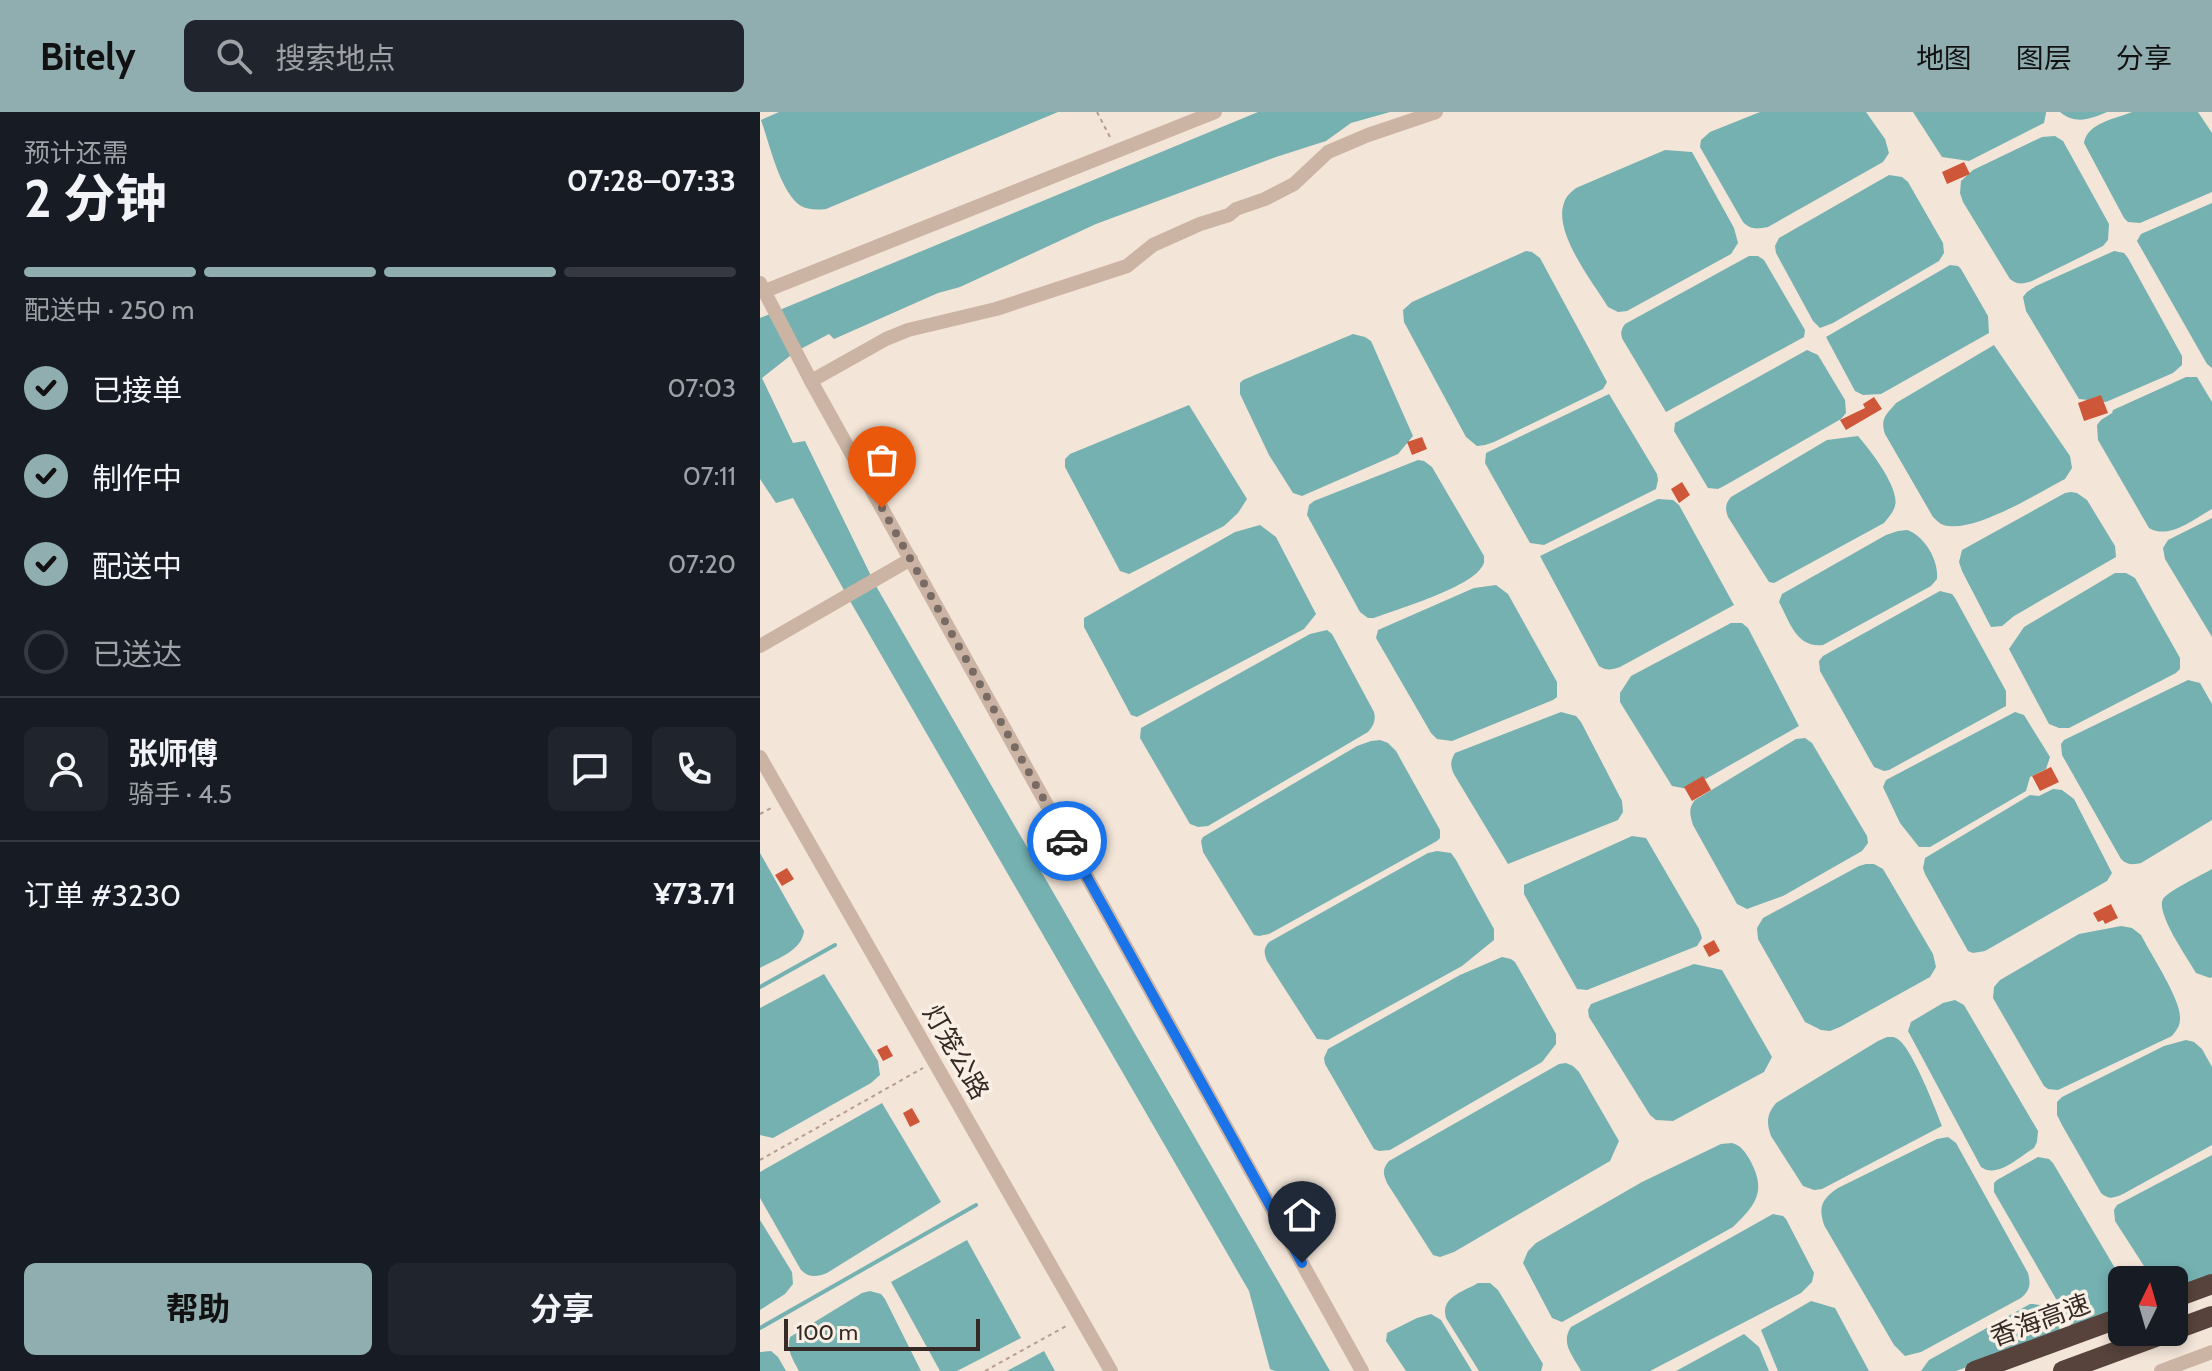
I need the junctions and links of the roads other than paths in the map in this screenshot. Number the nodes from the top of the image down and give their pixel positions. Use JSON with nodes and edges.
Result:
{"nodes":[{"id":1,"x":1215,"y":112,"type":"edge"},
{"id":2,"x":1436,"y":112,"type":"edge"},
{"id":3,"x":762,"y":287,"type":"edge"},
{"id":4,"x":811,"y":381,"type":"junction"},
{"id":5,"x":911,"y":559,"type":"junction"},
{"id":6,"x":760,"y":646,"type":"edge"},
{"id":7,"x":760,"y":757,"type":"edge"},
{"id":8,"x":2212,"y":1284,"type":"edge"},
{"id":9,"x":2188,"y":1293,"type":"edge"},
{"id":10,"x":2212,"y":1316,"type":"edge"},
{"id":11,"x":2108,"y":1322,"type":"edge"},
{"id":12,"x":2188,"y":1325,"type":"edge"},
{"id":13,"x":2131,"y":1346,"type":"edge"},
{"id":14,"x":2212,"y":1352,"type":"edge"},
{"id":15,"x":1111,"y":1371,"type":"edge"},
{"id":16,"x":1362,"y":1371,"type":"edge"},
{"id":17,"x":1975,"y":1371,"type":"edge"},
{"id":18,"x":2063,"y":1371,"type":"edge"},
{"id":19,"x":2161,"y":1371,"type":"edge"}],
"edges":[{"from":1,"to":3,"type":"street"},
{"from":2,"to":4,"type":"street"},
{"from":3,"to":4,"type":"street"},
{"from":4,"to":5,"type":"street"},
{"from":5,"to":6,"type":"street"},
{"from":5,"to":16,"type":"street"},
{"from":7,"to":15,"type":"street","name":"灯笼公路"},
{"from":8,"to":9,"type":"highway"},
{"from":10,"to":12,"type":"highway"},
{"from":11,"to":17,"type":"highway","name":"香海高速"},
{"from":13,"to":18,"type":"highway"},
{"from":14,"to":19,"type":"street"}]}
